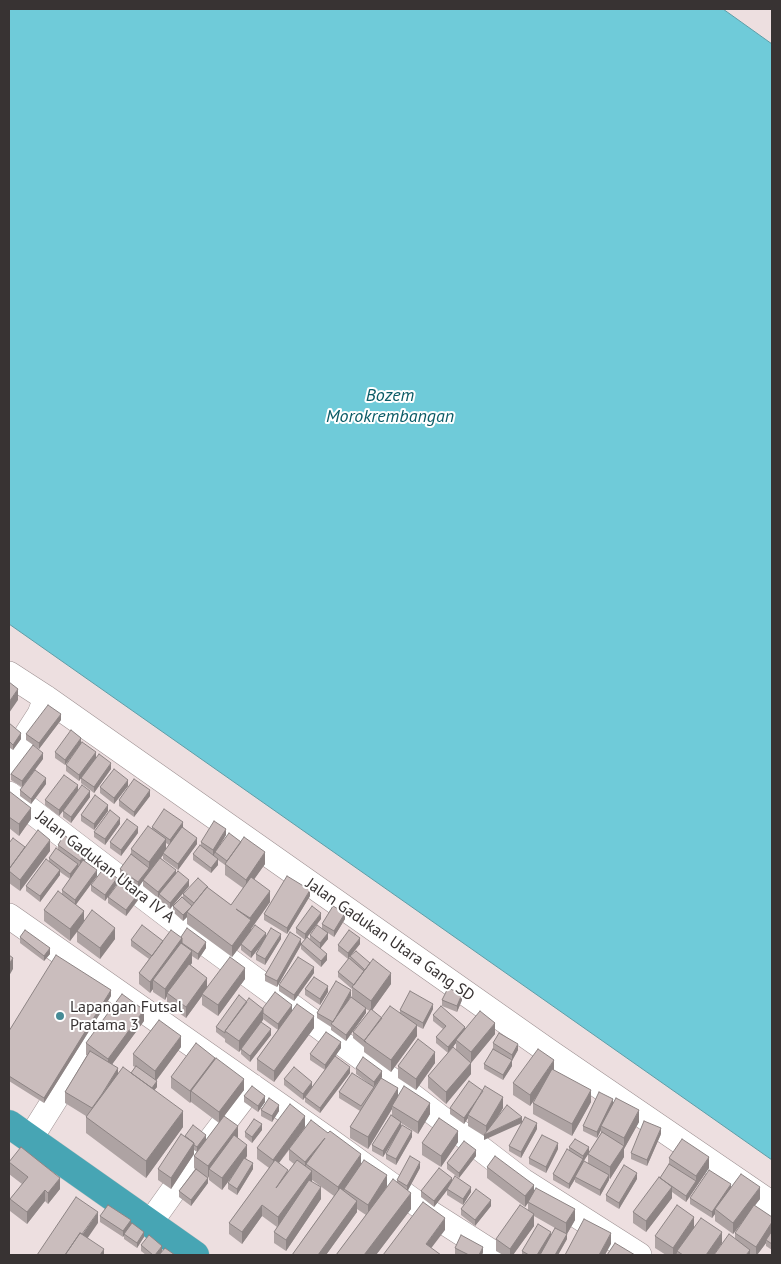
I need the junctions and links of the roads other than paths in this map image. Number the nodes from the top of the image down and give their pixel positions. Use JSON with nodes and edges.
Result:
{"nodes":[{"id":1,"x":9,"y":674,"type":"edge"},
{"id":2,"x":46,"y":698,"type":"junction"},
{"id":3,"x":9,"y":762,"type":"edge"},
{"id":4,"x":9,"y":794,"type":"edge"},
{"id":5,"x":9,"y":916,"type":"edge"},
{"id":6,"x":121,"y":994,"type":"junction"},
{"id":7,"x":252,"y":1086,"type":"junction"},
{"id":8,"x":19,"y":1132,"type":"edge"},
{"id":9,"x":772,"y":1204,"type":"edge"},
{"id":10,"x":150,"y":1223,"type":"junction"},
{"id":11,"x":195,"y":1255,"type":"edge"},
{"id":12,"x":496,"y":1255,"type":"edge"},
{"id":13,"x":639,"y":1255,"type":"edge"}],
"edges":[{"from":1,"to":2,"type":"street","name":"Jalan Gadukan Utara Gang SD"},
{"from":2,"to":3,"type":"street"},
{"from":2,"to":9,"type":"street","name":"Jalan Gadukan Utara Gang SD"},
{"from":4,"to":13,"type":"street","name":"Jalan Gadukan Utara IV A"},
{"from":5,"to":6,"type":"street"},
{"from":6,"to":7,"type":"street"},
{"from":6,"to":8,"type":"street"},
{"from":7,"to":10,"type":"street"},
{"from":7,"to":12,"type":"street"},
{"from":8,"to":10,"type":"highway"},
{"from":10,"to":11,"type":"highway"}]}
